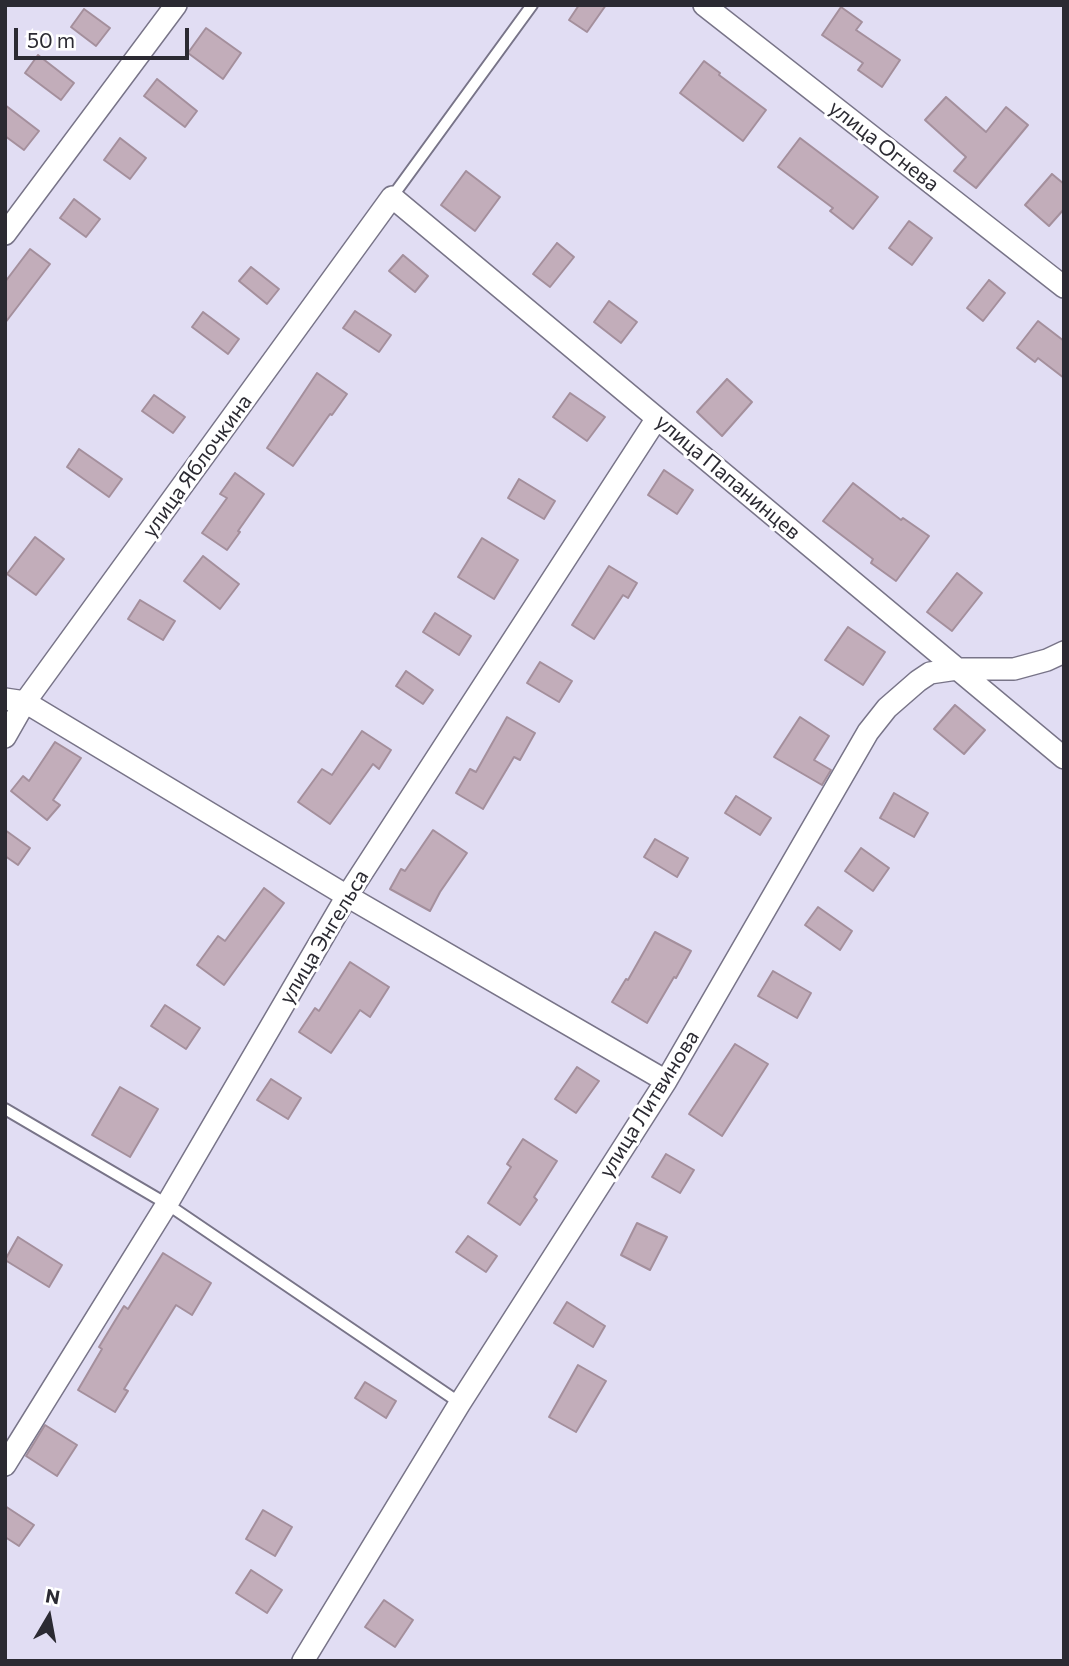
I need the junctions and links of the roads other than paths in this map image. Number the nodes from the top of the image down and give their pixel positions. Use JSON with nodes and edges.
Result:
{"nodes":[{"id":1,"x":176,"y":5,"type":"edge"},
{"id":2,"x":532,"y":5,"type":"edge"},
{"id":3,"x":704,"y":5,"type":"edge"},
{"id":4,"x":392,"y":197,"type":"junction"},
{"id":5,"x":5,"y":234,"type":"edge"},
{"id":6,"x":1064,"y":287,"type":"edge"},
{"id":7,"x":657,"y":418,"type":"junction"},
{"id":8,"x":1064,"y":652,"type":"edge"},
{"id":9,"x":957,"y":669,"type":"junction"},
{"id":10,"x":15,"y":700,"type":"edge"},
{"id":11,"x":5,"y":737,"type":"edge"},
{"id":12,"x":1064,"y":758,"type":"edge"},
{"id":13,"x":347,"y":895,"type":"junction"},
{"id":14,"x":666,"y":1081,"type":"junction"},
{"id":15,"x":5,"y":1109,"type":"edge"},
{"id":16,"x":167,"y":1204,"type":"junction"},
{"id":17,"x":460,"y":1403,"type":"junction"},
{"id":18,"x":5,"y":1465,"type":"edge"},
{"id":19,"x":303,"y":1661,"type":"edge"}],
"edges":[{"from":1,"to":5,"type":"street"},
{"from":2,"to":4,"type":"lane"},
{"from":3,"to":6,"type":"street","name":"улица Огнева"},
{"from":4,"to":7,"type":"street","name":"улица Папанинцев"},
{"from":4,"to":10,"type":"street","name":"улица Яблочкина"},
{"from":7,"to":9,"type":"street","name":"улица Папанинцев"},
{"from":7,"to":13,"type":"street","name":"улица Энгельса"},
{"from":8,"to":9,"type":"street","name":"улица Литвинова"},
{"from":9,"to":12,"type":"street","name":"улица Папанинцев"},
{"from":9,"to":14,"type":"street","name":"улица Литвинова"},
{"from":10,"to":11,"type":"street","name":"улица Яблочкина"},
{"from":10,"to":13,"type":"street"},
{"from":13,"to":14,"type":"street"},
{"from":13,"to":16,"type":"street","name":"улица Энгельса"},
{"from":14,"to":17,"type":"street","name":"улица Литвинова"},
{"from":15,"to":16,"type":"lane"},
{"from":16,"to":17,"type":"lane"},
{"from":16,"to":18,"type":"street","name":"улица Энгельса"},
{"from":17,"to":19,"type":"street","name":"улица Литвинова"}]}
